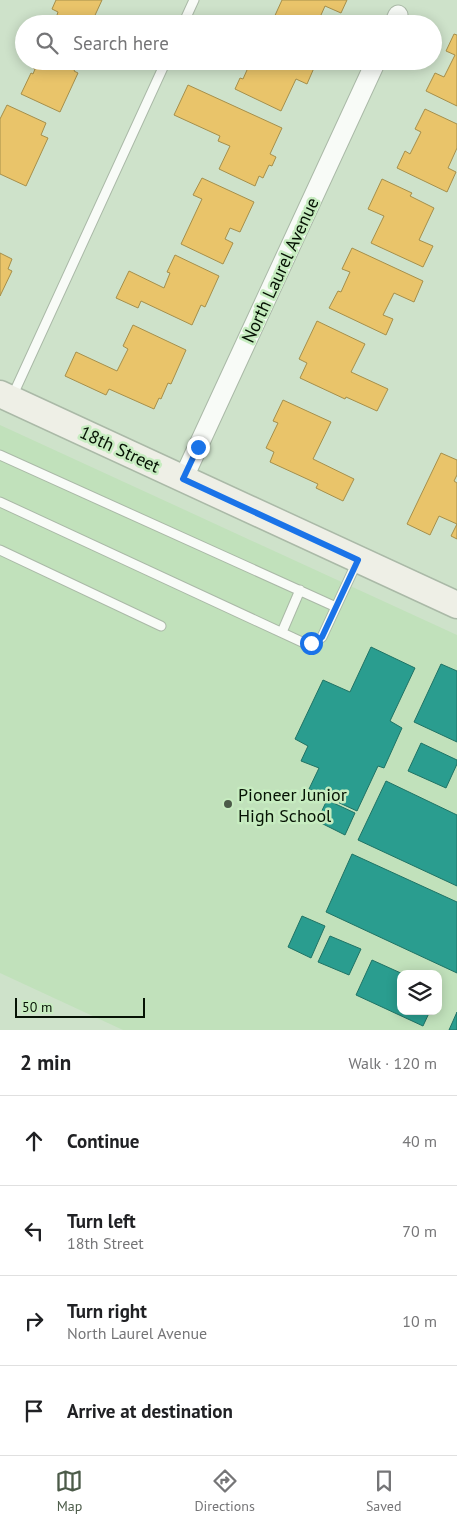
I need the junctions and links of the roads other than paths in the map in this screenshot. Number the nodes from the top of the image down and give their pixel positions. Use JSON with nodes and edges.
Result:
{"nodes":[{"id":1,"x":194,"y":0,"type":"edge"},
{"id":2,"x":187,"y":15,"type":"edge"},
{"id":3,"x":162,"y":70,"type":"edge"},
{"id":4,"x":372,"y":70,"type":"edge"},
{"id":5,"x":6,"y":397,"type":"edge"},
{"id":6,"x":0,"y":454,"type":"edge"},
{"id":7,"x":183,"y":479,"type":"junction"},
{"id":8,"x":0,"y":502,"type":"edge"},
{"id":9,"x":0,"y":550,"type":"edge"},
{"id":10,"x":358,"y":560,"type":"junction"},
{"id":11,"x":300,"y":590,"type":"junction"},
{"id":12,"x":457,"y":605,"type":"edge"},
{"id":13,"x":336,"y":607,"type":"junction"},
{"id":14,"x":161,"y":626,"type":"dead end"},
{"id":15,"x":282,"y":632,"type":"junction"}],
"edges":[{"from":1,"to":2,"type":"lane"},
{"from":3,"to":5,"type":"lane"},
{"from":4,"to":7,"type":"street","name":"North Laurel Avenue"},
{"from":5,"to":7,"type":"main road","name":"18th Street"},
{"from":6,"to":11,"type":"lane"},
{"from":7,"to":10,"type":"main road","name":"18th Street"},
{"from":8,"to":15,"type":"lane"},
{"from":9,"to":14,"type":"lane"},
{"from":10,"to":12,"type":"main road","name":"18th Street"},
{"from":10,"to":13,"type":"lane"},
{"from":11,"to":13,"type":"lane"},
{"from":11,"to":15,"type":"lane"},
{"from":13,"to":15,"type":"lane"}]}
